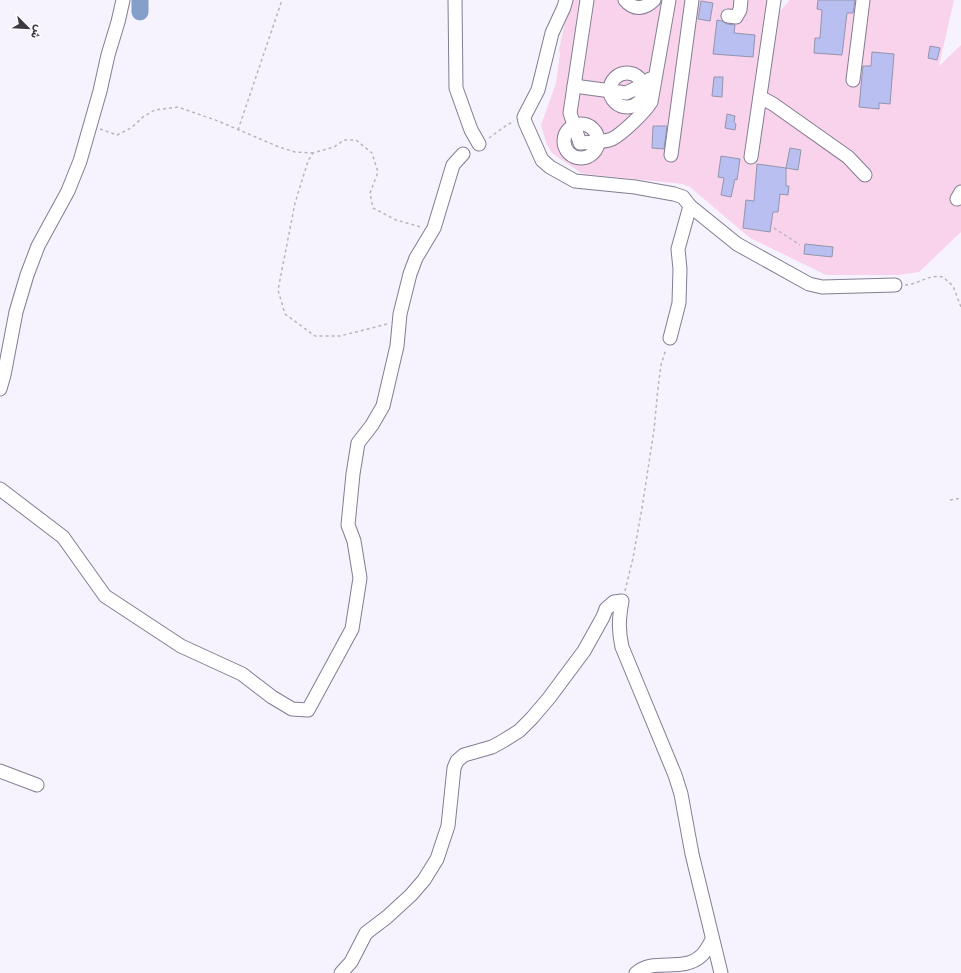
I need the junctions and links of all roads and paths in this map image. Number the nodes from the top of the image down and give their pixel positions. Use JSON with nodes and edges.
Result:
{"nodes":[{"id":1,"x":123,"y":0,"type":"edge"},
{"id":2,"x":282,"y":0,"type":"edge"},
{"id":3,"x":455,"y":0,"type":"edge"},
{"id":4,"x":566,"y":0,"type":"edge"},
{"id":5,"x":587,"y":0,"type":"edge"},
{"id":6,"x":625,"y":0,"type":"edge"},
{"id":7,"x":654,"y":0,"type":"edge"},
{"id":8,"x":669,"y":0,"type":"edge"},
{"id":9,"x":692,"y":0,"type":"edge"},
{"id":10,"x":740,"y":0,"type":"edge"},
{"id":11,"x":774,"y":0,"type":"edge"},
{"id":12,"x":863,"y":0,"type":"edge"},
{"id":13,"x":728,"y":16,"type":"dead end"},
{"id":14,"x":656,"y":74,"type":"junction"},
{"id":15,"x":853,"y":80,"type":"dead end"},
{"id":16,"x":644,"y":84,"type":"junction"},
{"id":17,"x":574,"y":86,"type":"junction"},
{"id":18,"x":610,"y":91,"type":"junction"},
{"id":19,"x":760,"y":97,"type":"junction"},
{"id":20,"x":524,"y":116,"type":"junction"},
{"id":21,"x":92,"y":124,"type":"junction"},
{"id":22,"x":574,"y":125,"type":"junction"},
{"id":23,"x":238,"y":130,"type":"junction"},
{"id":24,"x":598,"y":141,"type":"junction"},
{"id":25,"x":479,"y":144,"type":"joint"},
{"id":26,"x":312,"y":153,"type":"junction"},
{"id":27,"x":463,"y":154,"type":"dead end"},
{"id":28,"x":671,"y":155,"type":"dead end"},
{"id":29,"x":751,"y":158,"type":"dead end"},
{"id":30,"x":865,"y":175,"type":"dead end"},
{"id":31,"x":690,"y":206,"type":"junction"},
{"id":32,"x":774,"y":228,"type":"dead end"},
{"id":33,"x":432,"y":231,"type":"junction"},
{"id":34,"x":800,"y":245,"type":"dead end"},
{"id":35,"x":896,"y":285,"type":"joint"},
{"id":36,"x":961,"y":307,"type":"edge"},
{"id":37,"x":399,"y":321,"type":"junction"},
{"id":38,"x":670,"y":338,"type":"joint"},
{"id":39,"x":0,"y":389,"type":"edge"},
{"id":40,"x":0,"y":489,"type":"edge"},
{"id":41,"x":961,"y":498,"type":"edge"},
{"id":42,"x":950,"y":500,"type":"dead end"},
{"id":43,"x":622,"y":601,"type":"junction"},
{"id":44,"x":0,"y":771,"type":"edge"},
{"id":45,"x":37,"y":785,"type":"dead end"},
{"id":46,"x":712,"y":940,"type":"junction"},
{"id":47,"x":341,"y":973,"type":"edge"},
{"id":48,"x":636,"y":973,"type":"edge"},
{"id":49,"x":721,"y":973,"type":"edge"}],
"edges":[{"from":1,"to":21,"type":"street"},
{"from":2,"to":23,"type":"path"},
{"from":3,"to":25,"type":"street"},
{"from":4,"to":20,"type":"street"},
{"from":5,"to":17,"type":"street"},
{"from":6,"to":7,"type":"street"},
{"from":8,"to":14,"type":"street"},
{"from":9,"to":28,"type":"street"},
{"from":10,"to":13,"type":"street"},
{"from":11,"to":19,"type":"street"},
{"from":12,"to":15,"type":"street"},
{"from":14,"to":16,"type":"street"},
{"from":14,"to":24,"type":"street"},
{"from":16,"to":18,"type":"street"},
{"from":16,"to":18,"type":"street"},
{"from":17,"to":18,"type":"street"},
{"from":17,"to":22,"type":"street"},
{"from":19,"to":29,"type":"street"},
{"from":19,"to":30,"type":"street"},
{"from":20,"to":25,"type":"path"},
{"from":20,"to":31,"type":"street"},
{"from":21,"to":23,"type":"path"},
{"from":21,"to":39,"type":"street"},
{"from":22,"to":24,"type":"street"},
{"from":22,"to":24,"type":"street"},
{"from":23,"to":26,"type":"path"},
{"from":26,"to":33,"type":"path"},
{"from":26,"to":37,"type":"path"},
{"from":27,"to":33,"type":"street"},
{"from":31,"to":35,"type":"street"},
{"from":31,"to":38,"type":"street"},
{"from":32,"to":34,"type":"path"},
{"from":33,"to":37,"type":"street"},
{"from":35,"to":36,"type":"path"},
{"from":37,"to":40,"type":"street"},
{"from":38,"to":43,"type":"path"},
{"from":41,"to":42,"type":"path"},
{"from":43,"to":46,"type":"street"},
{"from":43,"to":47,"type":"street"},
{"from":44,"to":45,"type":"street"},
{"from":46,"to":48,"type":"street"},
{"from":46,"to":49,"type":"street"}]}
